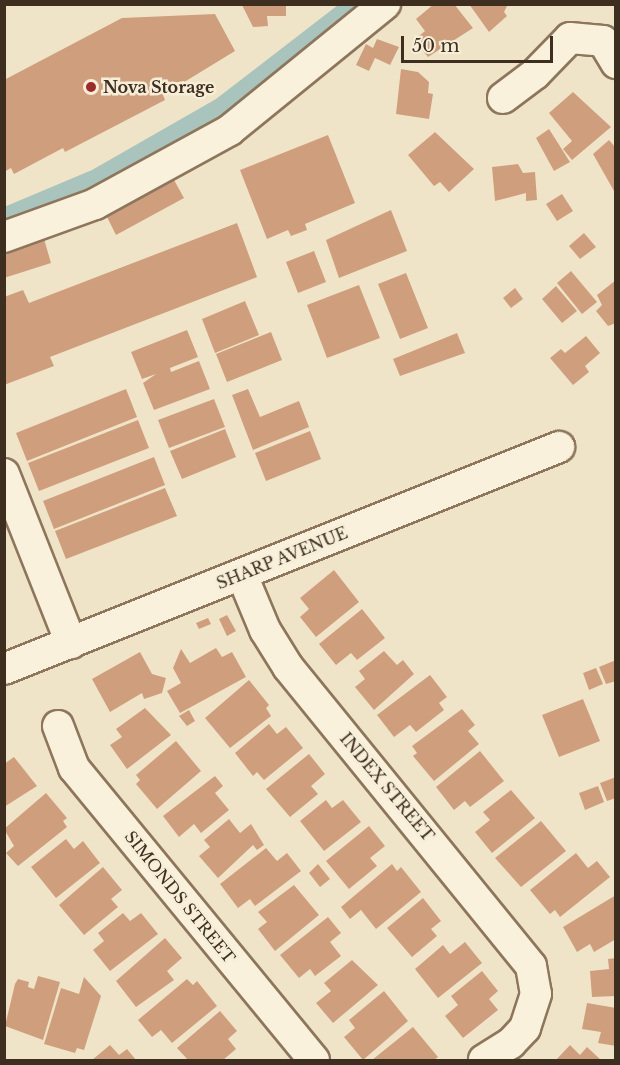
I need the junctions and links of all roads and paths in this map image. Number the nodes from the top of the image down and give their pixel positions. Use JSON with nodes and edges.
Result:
{"nodes":[{"id":1,"x":385,"y":4,"type":"edge"},
{"id":2,"x":615,"y":63,"type":"edge"},
{"id":3,"x":503,"y":98,"type":"dead end"},
{"id":4,"x":4,"y":237,"type":"edge"},
{"id":5,"x":559,"y":447,"type":"dead end"},
{"id":6,"x":4,"y":474,"type":"edge"},
{"id":7,"x":242,"y":575,"type":"junction"},
{"id":8,"x":71,"y":643,"type":"junction"},
{"id":9,"x":4,"y":669,"type":"edge"},
{"id":10,"x":58,"y":726,"type":"dead end"},
{"id":11,"x":314,"y":1060,"type":"edge"},
{"id":12,"x":484,"y":1060,"type":"edge"}],
"edges":[{"from":1,"to":4,"type":"street"},
{"from":2,"to":3,"type":"street"},
{"from":5,"to":7,"type":"street","name":"SHARP AVENUE"},
{"from":6,"to":8,"type":"street"},
{"from":7,"to":8,"type":"street","name":"SHARP AVENUE"},
{"from":7,"to":12,"type":"street","name":"INDEX STREET"},
{"from":8,"to":9,"type":"street","name":"SHARP AVENUE"},
{"from":10,"to":11,"type":"street","name":"SIMONDS STREET"}]}
